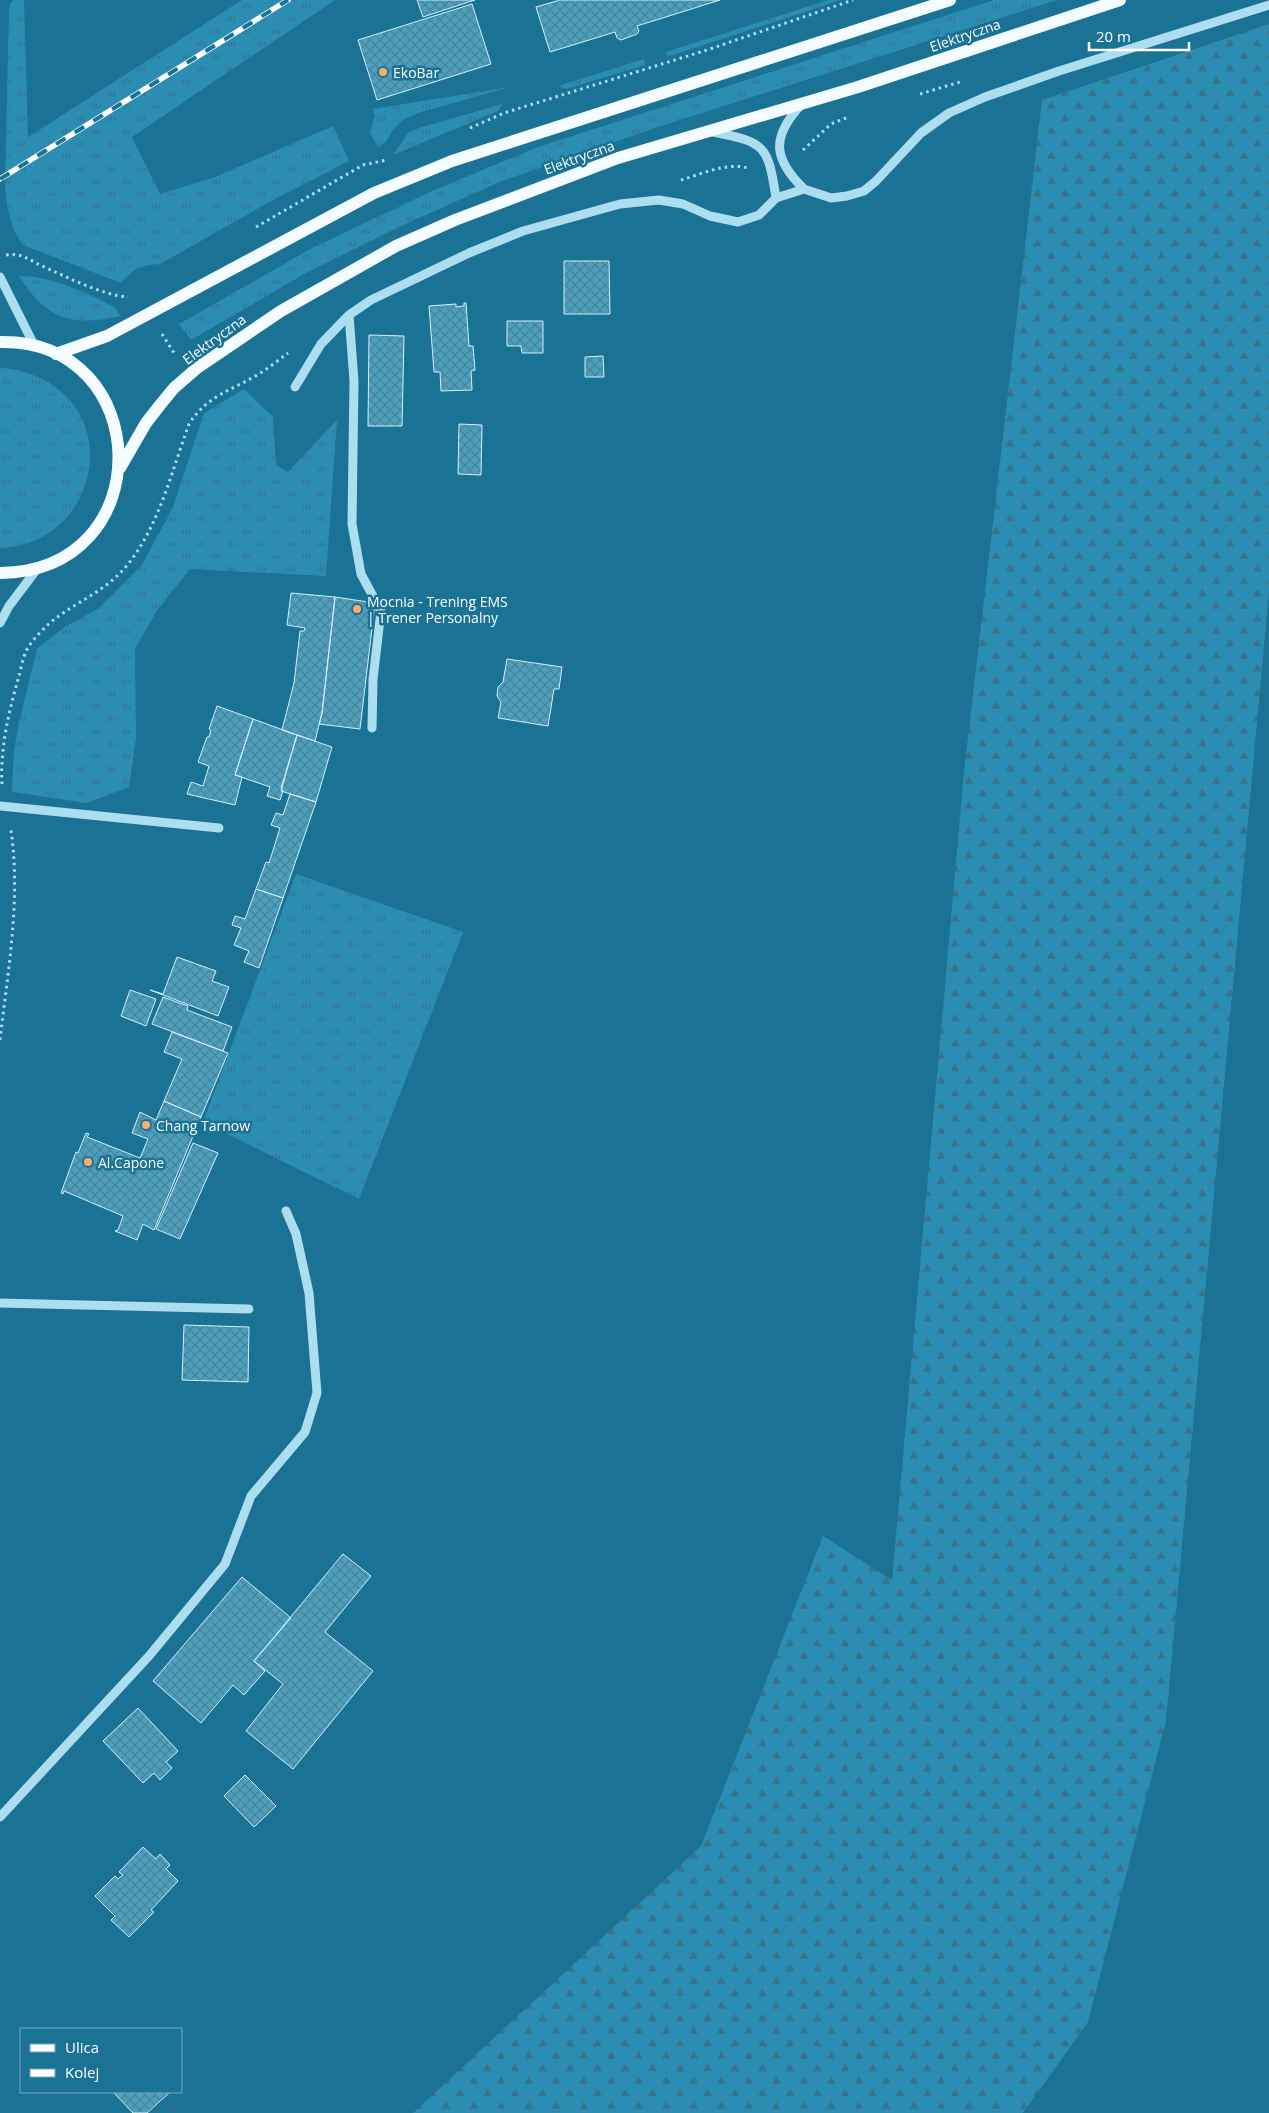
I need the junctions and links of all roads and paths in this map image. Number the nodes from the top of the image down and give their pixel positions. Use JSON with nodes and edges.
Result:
{"nodes":[{"id":1,"x":950,"y":0,"type":"edge"},
{"id":2,"x":1120,"y":0,"type":"edge"},
{"id":3,"x":1269,"y":5,"type":"edge"},
{"id":4,"x":802,"y":104,"type":"junction"},
{"id":5,"x":708,"y":131,"type":"junction"},
{"id":6,"x":755,"y":169,"type":"dead end"},
{"id":7,"x":804,"y":189,"type":"junction"},
{"id":8,"x":776,"y":198,"type":"junction"},
{"id":9,"x":659,"y":200,"type":"junction"},
{"id":10,"x":19,"y":254,"type":"dead end"},
{"id":11,"x":0,"y":255,"type":"edge"},
{"id":12,"x":0,"y":277,"type":"edge"},
{"id":13,"x":150,"y":314,"type":"junction"},
{"id":14,"x":349,"y":315,"type":"junction"},
{"id":15,"x":0,"y":342,"type":"edge"},
{"id":16,"x":34,"y":345,"type":"junction"},
{"id":17,"x":290,"y":351,"type":"dead end"},
{"id":18,"x":56,"y":354,"type":"junction"},
{"id":19,"x":189,"y":375,"type":"junction"},
{"id":20,"x":296,"y":387,"type":"dead end"},
{"id":21,"x":120,"y":468,"type":"junction"},
{"id":22,"x":37,"y":569,"type":"junction"},
{"id":23,"x":0,"y":573,"type":"edge"},
{"id":24,"x":0,"y":623,"type":"edge"},
{"id":25,"x":372,"y":728,"type":"dead end"},
{"id":26,"x":2,"y":806,"type":"edge"},
{"id":27,"x":219,"y":828,"type":"dead end"},
{"id":28,"x":0,"y":1040,"type":"edge"},
{"id":29,"x":286,"y":1212,"type":"dead end"},
{"id":30,"x":0,"y":1303,"type":"edge"},
{"id":31,"x":249,"y":1309,"type":"dead end"},
{"id":32,"x":0,"y":1817,"type":"edge"}],
"edges":[{"from":1,"to":13,"type":"main road"},
{"from":2,"to":4,"type":"main road","name":"Elektryczna"},
{"from":3,"to":7,"type":"street"},
{"from":4,"to":5,"type":"main road","name":"Elektryczna"},
{"from":4,"to":7,"type":"street"},
{"from":5,"to":8,"type":"street"},
{"from":5,"to":19,"type":"main road","name":"Elektryczna"},
{"from":6,"to":9,"type":"path"},
{"from":7,"to":8,"type":"street"},
{"from":8,"to":9,"type":"street"},
{"from":9,"to":14,"type":"street"},
{"from":10,"to":11,"type":"path"},
{"from":12,"to":16,"type":"street"},
{"from":13,"to":18,"type":"main road"},
{"from":13,"to":19,"type":"path"},
{"from":14,"to":20,"type":"street"},
{"from":14,"to":25,"type":"street"},
{"from":15,"to":16,"type":"main road"},
{"from":16,"to":18,"type":"main road"},
{"from":17,"to":26,"type":"path"},
{"from":18,"to":21,"type":"main road"},
{"from":19,"to":21,"type":"main road","name":"Elektryczna"},
{"from":21,"to":22,"type":"main road"},
{"from":22,"to":23,"type":"main road"},
{"from":22,"to":24,"type":"street"},
{"from":26,"to":27,"type":"street"},
{"from":26,"to":28,"type":"path"},
{"from":29,"to":32,"type":"street"},
{"from":30,"to":31,"type":"street"}]}
